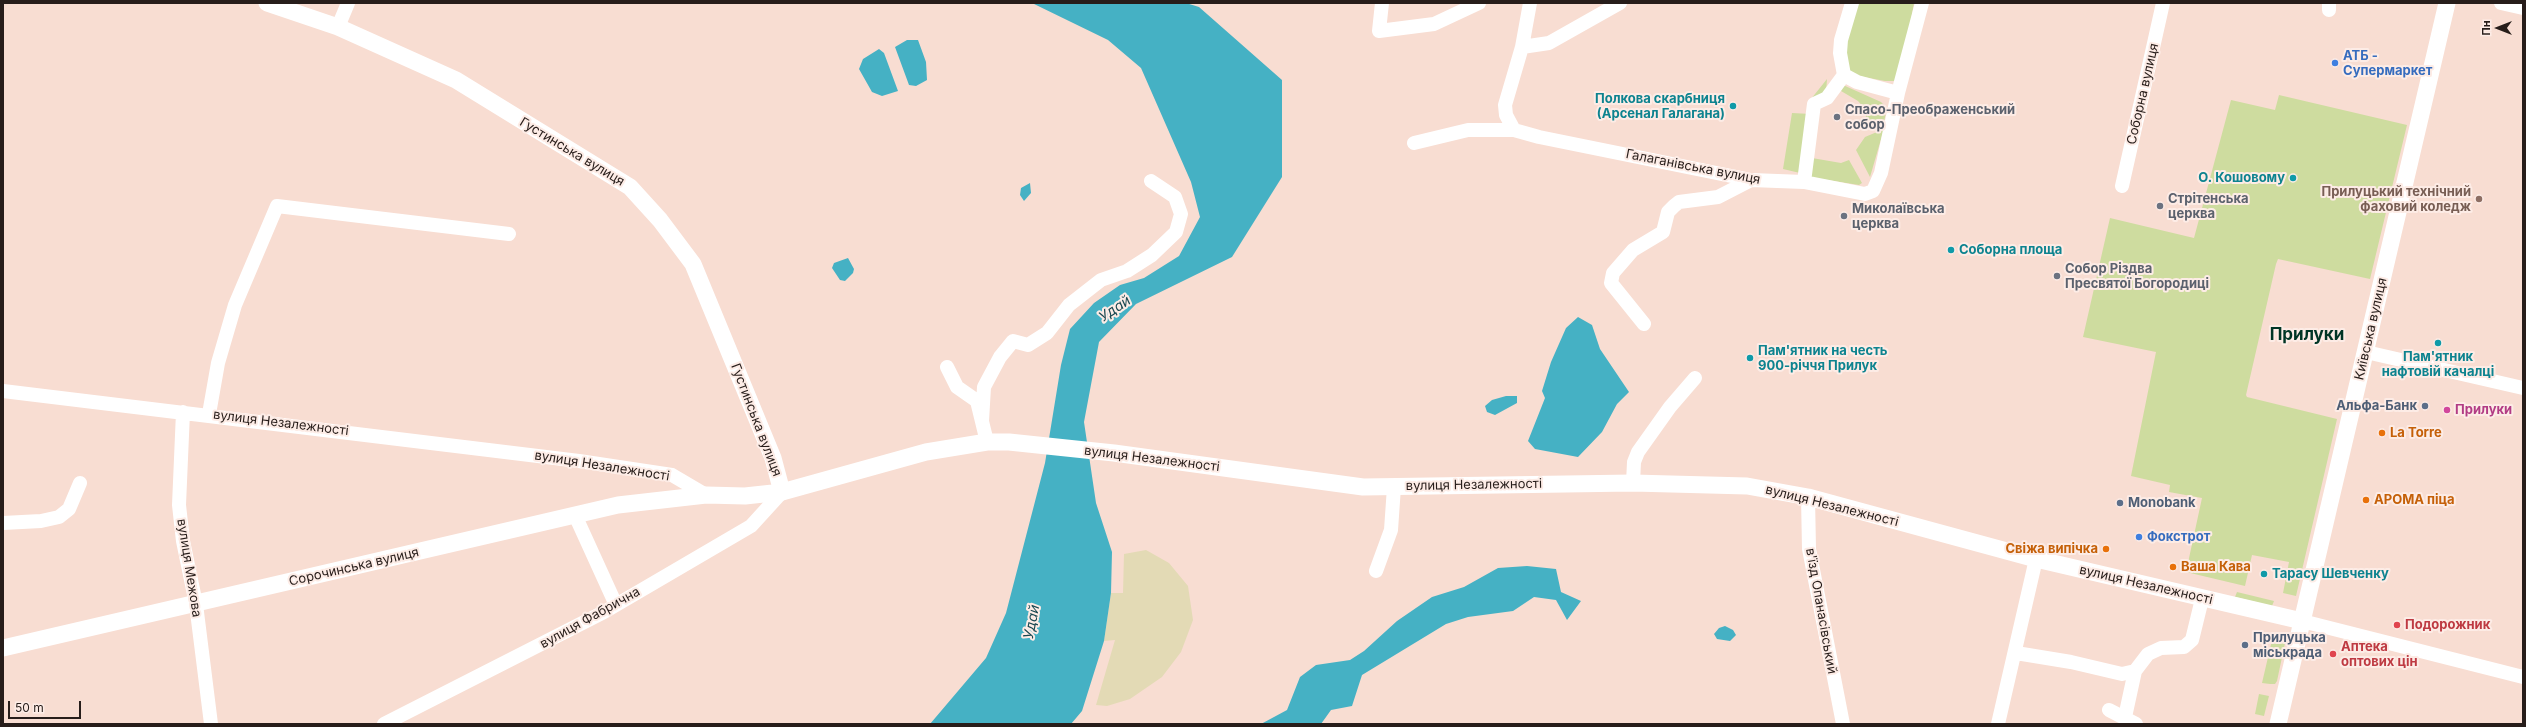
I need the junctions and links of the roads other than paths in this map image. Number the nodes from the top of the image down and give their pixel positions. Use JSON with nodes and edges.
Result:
{"nodes":[{"id":1,"x":267,"y":3,"type":"edge"},
{"id":2,"x":348,"y":3,"type":"edge"},
{"id":3,"x":1382,"y":3,"type":"edge"},
{"id":4,"x":1480,"y":3,"type":"edge"},
{"id":5,"x":1530,"y":3,"type":"edge"},
{"id":6,"x":1620,"y":3,"type":"edge"},
{"id":7,"x":1852,"y":3,"type":"edge"},
{"id":8,"x":1922,"y":3,"type":"edge"},
{"id":9,"x":2163,"y":3,"type":"edge"},
{"id":10,"x":2447,"y":3,"type":"edge"},
{"id":11,"x":2501,"y":3,"type":"edge"},
{"id":12,"x":2523,"y":8,"type":"edge"},
{"id":13,"x":338,"y":27,"type":"junction"},
{"id":14,"x":1522,"y":47,"type":"junction"},
{"id":15,"x":1844,"y":75,"type":"junction"},
{"id":16,"x":1898,"y":93,"type":"junction"},
{"id":17,"x":1514,"y":130,"type":"junction"},
{"id":18,"x":1414,"y":143,"type":"dead end"},
{"id":19,"x":1751,"y":180,"type":"junction"},
{"id":20,"x":1151,"y":182,"type":"dead end"},
{"id":21,"x":1804,"y":182,"type":"junction"},
{"id":22,"x":2122,"y":186,"type":"dead end"},
{"id":23,"x":510,"y":234,"type":"dead end"},
{"id":24,"x":1644,"y":324,"type":"dead end"},
{"id":25,"x":2366,"y":352,"type":"junction"},
{"id":26,"x":947,"y":367,"type":"dead end"},
{"id":27,"x":1695,"y":378,"type":"dead end"},
{"id":28,"x":2523,"y":388,"type":"edge"},
{"id":29,"x":3,"y":391,"type":"edge"},
{"id":30,"x":184,"y":412,"type":"junction"},
{"id":31,"x":209,"y":414,"type":"junction"},
{"id":32,"x":982,"y":421,"type":"junction"},
{"id":33,"x":986,"y":442,"type":"junction"},
{"id":34,"x":80,"y":483,"type":"dead end"},
{"id":35,"x":1633,"y":483,"type":"junction"},
{"id":36,"x":1394,"y":487,"type":"junction"},
{"id":37,"x":782,"y":492,"type":"junction"},
{"id":38,"x":706,"y":495,"type":"junction"},
{"id":39,"x":1808,"y":497,"type":"junction"},
{"id":40,"x":575,"y":515,"type":"junction"},
{"id":41,"x":3,"y":523,"type":"edge"},
{"id":42,"x":2036,"y":559,"type":"junction"},
{"id":43,"x":1376,"y":571,"type":"dead end"},
{"id":44,"x":2202,"y":599,"type":"junction"},
{"id":45,"x":196,"y":604,"type":"junction"},
{"id":46,"x":616,"y":605,"type":"junction"},
{"id":47,"x":2302,"y":621,"type":"junction"},
{"id":48,"x":3,"y":648,"type":"edge"},
{"id":49,"x":2016,"y":653,"type":"junction"},
{"id":50,"x":2135,"y":671,"type":"junction"},
{"id":51,"x":2523,"y":677,"type":"edge"},
{"id":52,"x":2109,"y":710,"type":"dead end"},
{"id":53,"x":2131,"y":720,"type":"edge"},
{"id":54,"x":211,"y":724,"type":"edge"},
{"id":55,"x":384,"y":724,"type":"edge"},
{"id":56,"x":1843,"y":724,"type":"edge"},
{"id":57,"x":1998,"y":724,"type":"edge"},
{"id":58,"x":2278,"y":724,"type":"edge"}],
"edges":[{"from":1,"to":13,"type":"main road","name":"Густинська вулиця"},
{"from":2,"to":13,"type":"street"},
{"from":3,"to":4,"type":"street"},
{"from":5,"to":14,"type":"street"},
{"from":6,"to":14,"type":"street"},
{"from":7,"to":15,"type":"street"},
{"from":8,"to":16,"type":"street"},
{"from":9,"to":22,"type":"street","name":"Соборна вулиця"},
{"from":10,"to":25,"type":"main road","name":"Київська вулиця"},
{"from":11,"to":12,"type":"street"},
{"from":13,"to":37,"type":"main road","name":"Густинська вулиця"},
{"from":14,"to":17,"type":"street"},
{"from":15,"to":16,"type":"street"},
{"from":15,"to":21,"type":"street"},
{"from":16,"to":21,"type":"street","name":"Галаганівська вулиця"},
{"from":17,"to":18,"type":"street","name":"Галаганівська вулиця"},
{"from":17,"to":19,"type":"street","name":"Галаганівська вулиця"},
{"from":19,"to":21,"type":"street","name":"Галаганівська вулиця"},
{"from":19,"to":24,"type":"street"},
{"from":20,"to":32,"type":"street"},
{"from":23,"to":31,"type":"street"},
{"from":25,"to":28,"type":"street"},
{"from":25,"to":47,"type":"main road","name":"Київська вулиця"},
{"from":26,"to":32,"type":"street"},
{"from":27,"to":35,"type":"street"},
{"from":29,"to":30,"type":"street","name":"вулиця Незалежності"},
{"from":30,"to":31,"type":"street","name":"вулиця Незалежності"},
{"from":30,"to":45,"type":"street","name":"вулиця Межова"},
{"from":31,"to":38,"type":"street","name":"вулиця Незалежності"},
{"from":32,"to":33,"type":"street"},
{"from":33,"to":36,"type":"main road","name":"вулиця Незалежності"},
{"from":33,"to":37,"type":"main road","name":"вулиця Незалежності"},
{"from":34,"to":41,"type":"street"},
{"from":35,"to":36,"type":"main road","name":"вулиця Незалежності"},
{"from":35,"to":39,"type":"main road","name":"вулиця Незалежності"},
{"from":36,"to":43,"type":"street"},
{"from":37,"to":38,"type":"main road","name":"вулиця Незалежності"},
{"from":37,"to":46,"type":"street","name":"вулиця Фабрична"},
{"from":38,"to":40,"type":"main road","name":"Сорочинська вулиця"},
{"from":39,"to":42,"type":"main road","name":"вулиця Незалежності"},
{"from":39,"to":56,"type":"street","name":"в'їзд Опанасівський"},
{"from":40,"to":45,"type":"main road","name":"Сорочинська вулиця"},
{"from":40,"to":46,"type":"street"},
{"from":42,"to":44,"type":"main road","name":"вулиця Незалежності"},
{"from":42,"to":49,"type":"street"},
{"from":44,"to":47,"type":"main road","name":"вулиця Незалежності"},
{"from":44,"to":50,"type":"street"},
{"from":45,"to":48,"type":"main road","name":"Сорочинська вулиця"},
{"from":45,"to":54,"type":"street","name":"вулиця Межова"},
{"from":46,"to":55,"type":"street","name":"вулиця Фабрична"},
{"from":47,"to":51,"type":"street"},
{"from":47,"to":58,"type":"main road","name":"Київська вулиця"},
{"from":49,"to":50,"type":"street"},
{"from":49,"to":57,"type":"street"},
{"from":50,"to":53,"type":"street"},
{"from":52,"to":53,"type":"street"}]}
